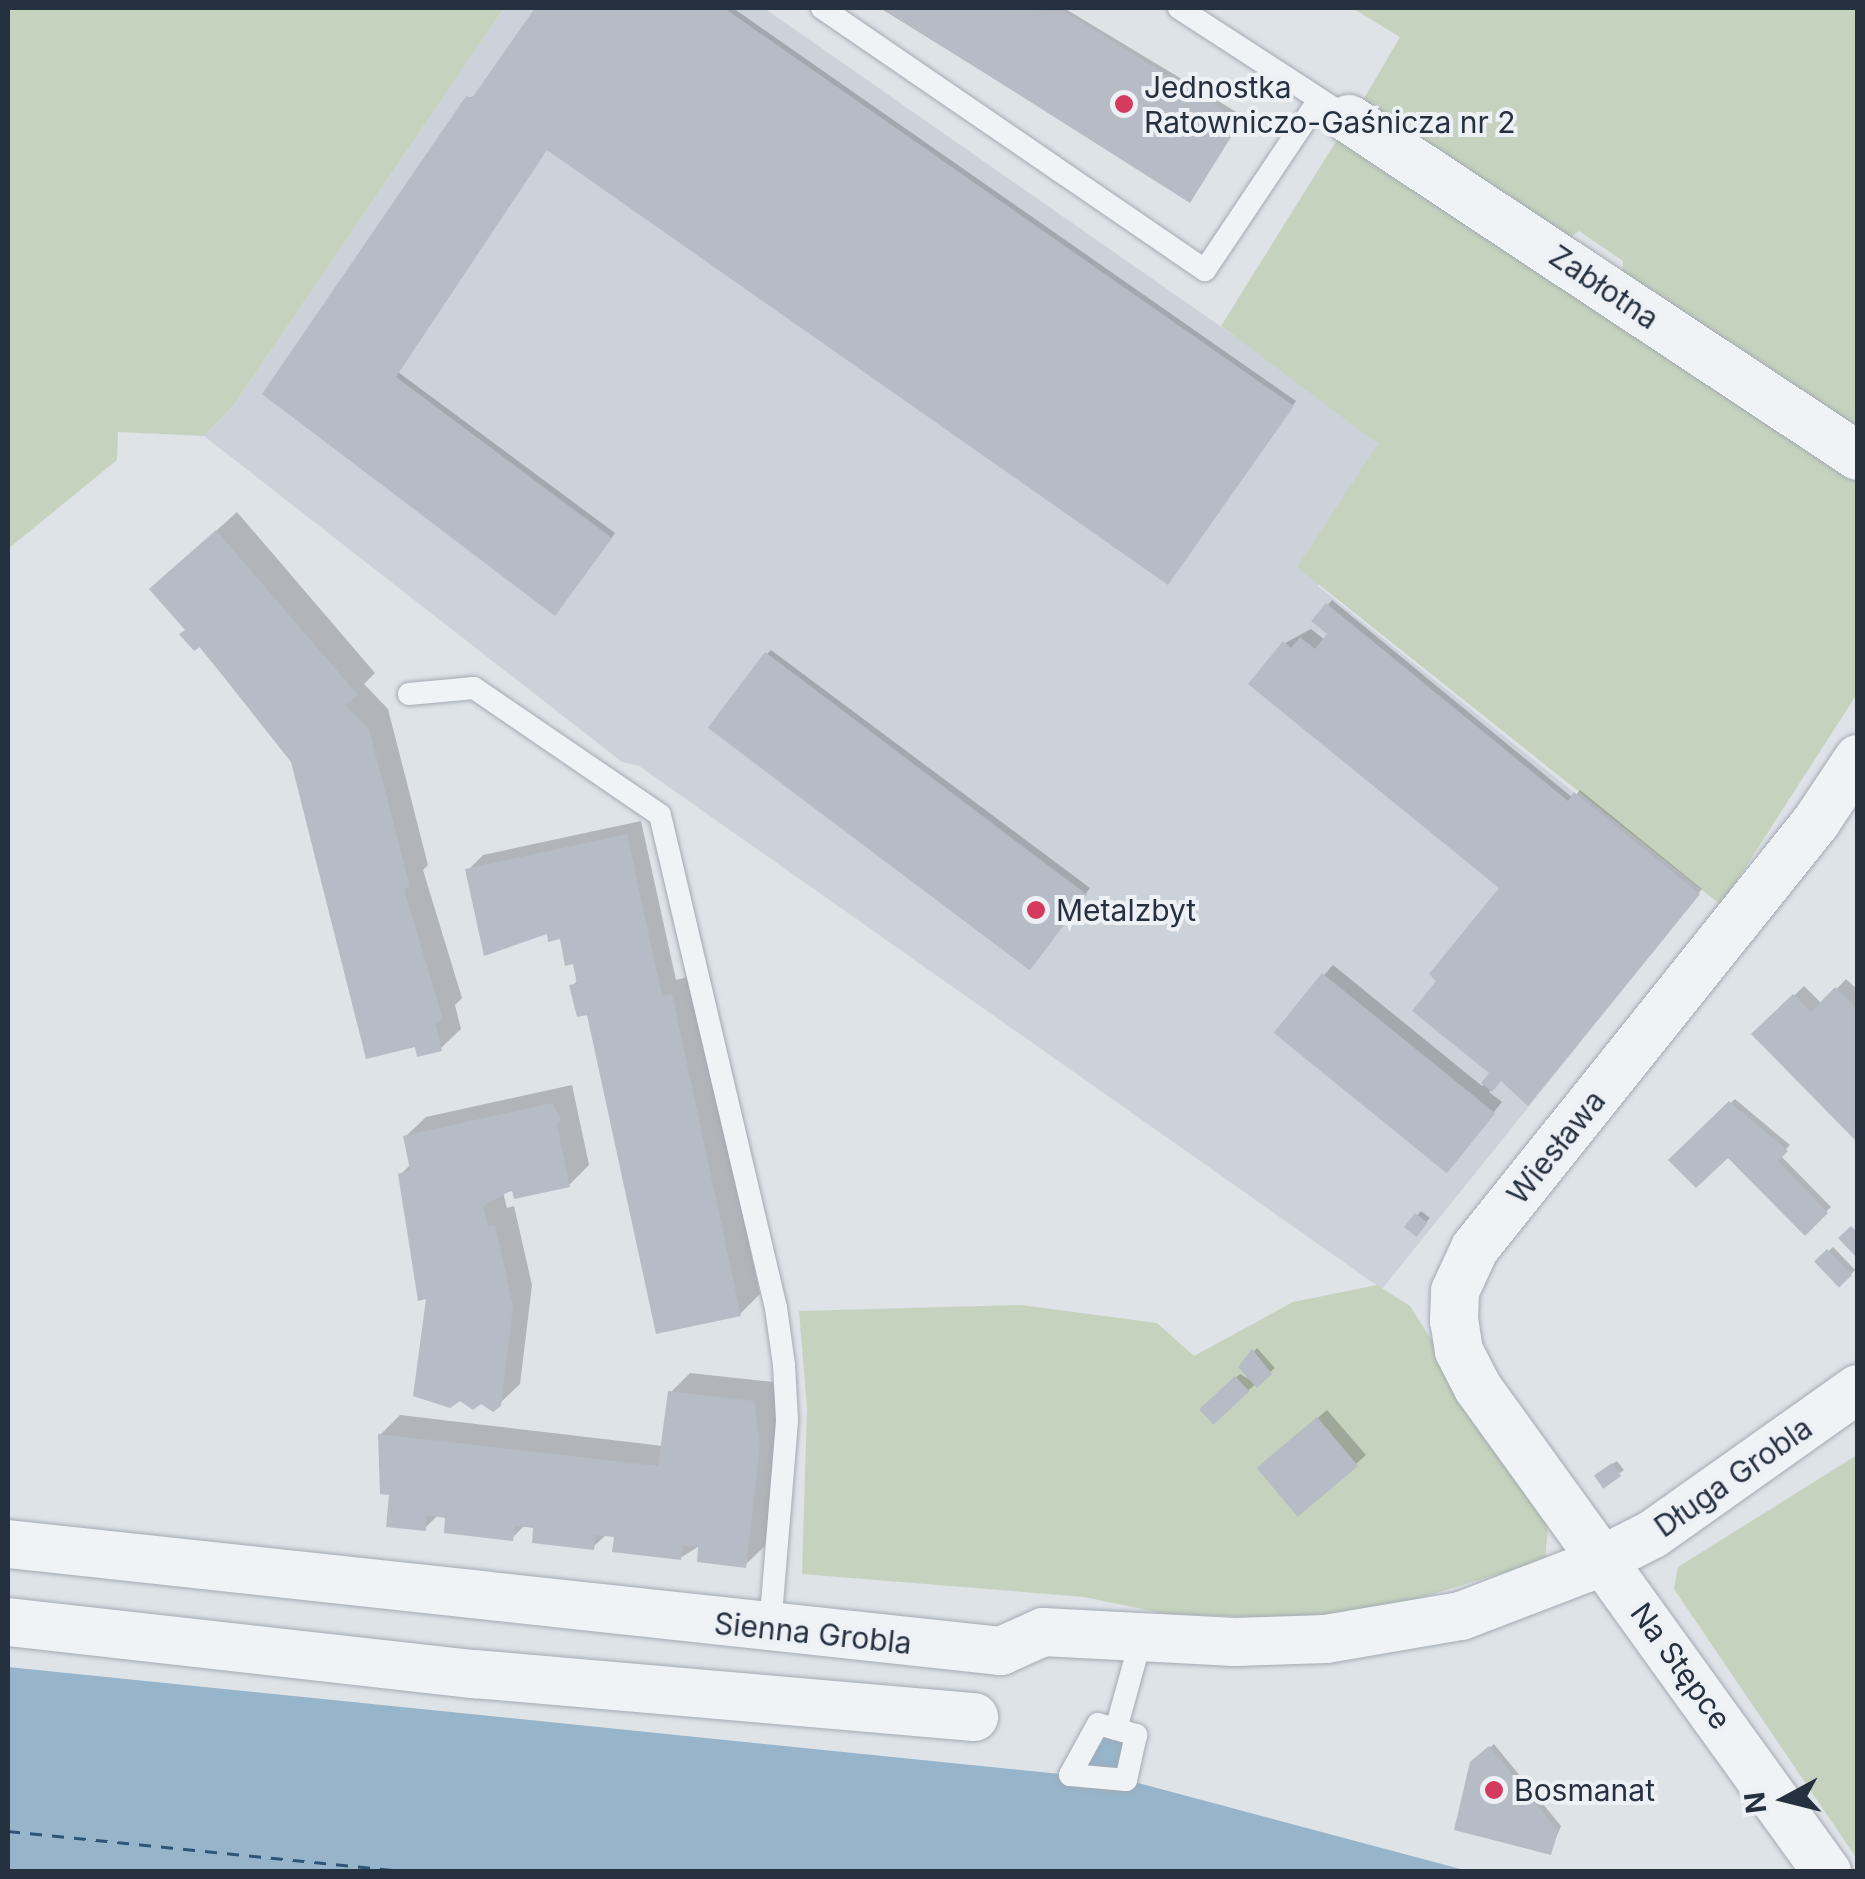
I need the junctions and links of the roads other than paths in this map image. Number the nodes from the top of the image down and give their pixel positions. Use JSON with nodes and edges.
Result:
{"nodes":[{"id":1,"x":822,"y":8,"type":"edge"},
{"id":2,"x":1179,"y":8,"type":"edge"},
{"id":3,"x":1334,"y":109,"type":"junction"},
{"id":4,"x":1858,"y":456,"type":"edge"},
{"id":5,"x":409,"y":694,"type":"dead end"},
{"id":6,"x":1858,"y":759,"type":"edge"},
{"id":7,"x":1858,"y":1389,"type":"edge"},
{"id":8,"x":8,"y":1544,"type":"edge"},
{"id":9,"x":1604,"y":1559,"type":"junction"},
{"id":10,"x":8,"y":1622,"type":"edge"},
{"id":11,"x":770,"y":1630,"type":"junction"},
{"id":12,"x":1141,"y":1639,"type":"junction"},
{"id":13,"x":974,"y":1718,"type":"dead end"},
{"id":14,"x":1116,"y":1730,"type":"dead end"},
{"id":15,"x":1827,"y":1872,"type":"edge"}],
"edges":[{"from":1,"to":3,"type":"lane"},
{"from":2,"to":3,"type":"lane"},
{"from":3,"to":4,"type":"street","name":"Zabłotna"},
{"from":5,"to":11,"type":"lane"},
{"from":6,"to":9,"type":"street","name":"Wiesława"},
{"from":7,"to":9,"type":"street","name":"Długa Grobla"},
{"from":8,"to":11,"type":"street","name":"Sienna Grobla"},
{"from":9,"to":12,"type":"street","name":"Sienna Grobla"},
{"from":9,"to":15,"type":"street","name":"Na Stępce"},
{"from":10,"to":13,"type":"street"},
{"from":11,"to":12,"type":"street","name":"Sienna Grobla"},
{"from":12,"to":14,"type":"lane"}]}
